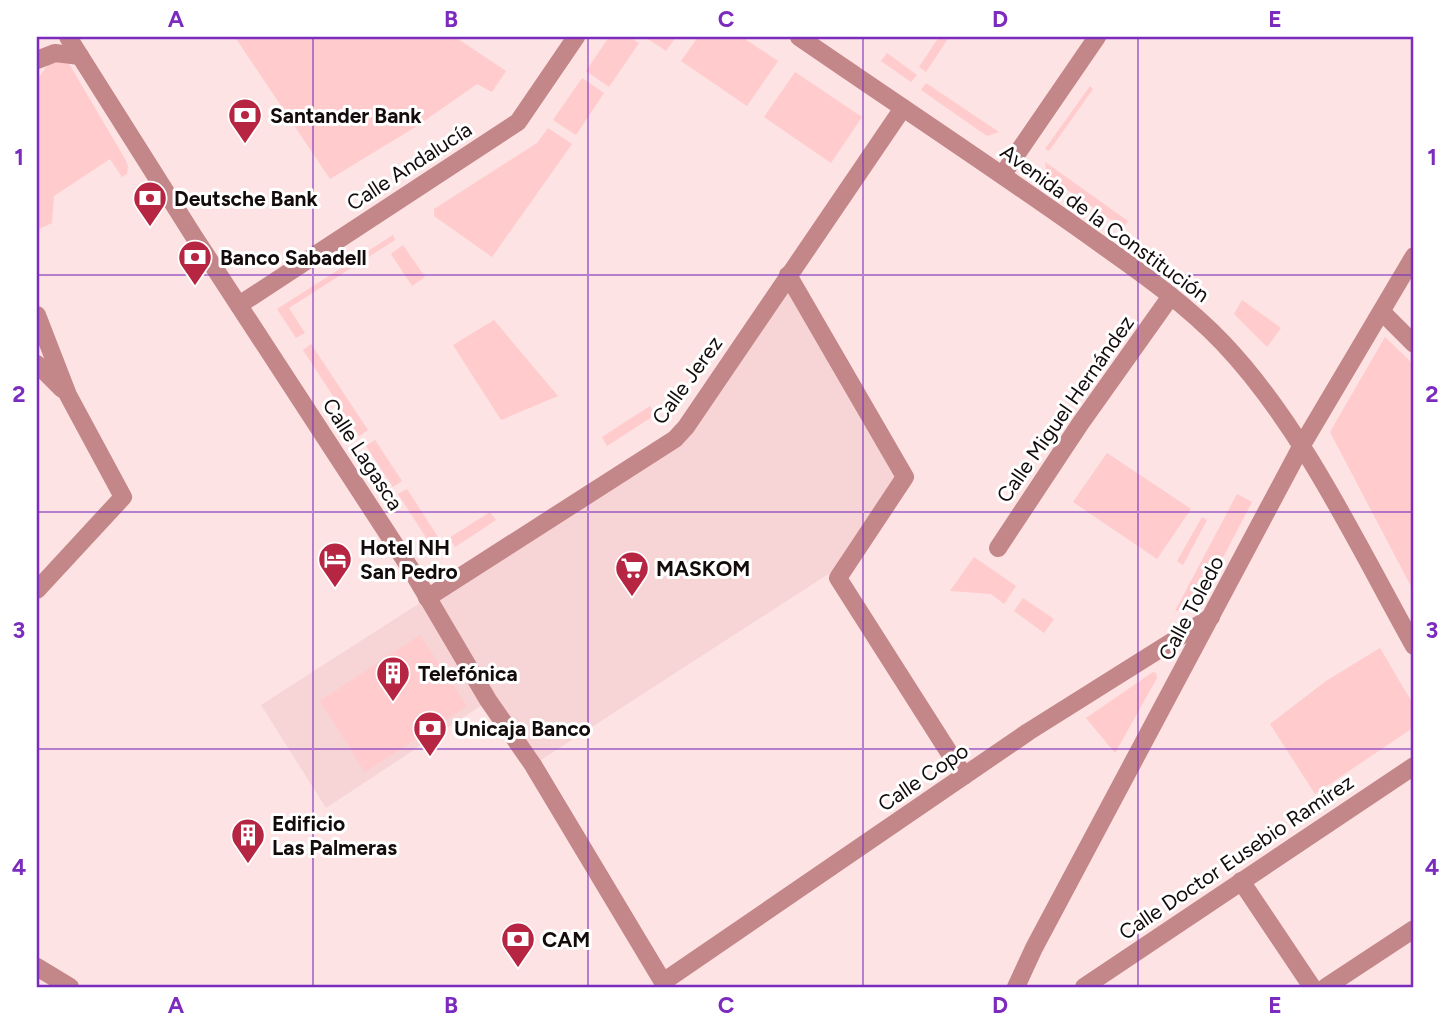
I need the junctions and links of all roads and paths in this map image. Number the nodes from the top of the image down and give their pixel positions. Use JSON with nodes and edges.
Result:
{"nodes":[{"id":1,"x":68,"y":37,"type":"edge"},
{"id":2,"x":576,"y":37,"type":"edge"},
{"id":3,"x":799,"y":37,"type":"edge"},
{"id":4,"x":1097,"y":37,"type":"edge"},
{"id":5,"x":80,"y":56,"type":"junction"},
{"id":6,"x":37,"y":60,"type":"edge"},
{"id":7,"x":903,"y":108,"type":"junction"},
{"id":8,"x":1003,"y":174,"type":"junction"},
{"id":9,"x":1414,"y":256,"type":"edge"},
{"id":10,"x":788,"y":275,"type":"junction"},
{"id":11,"x":1171,"y":296,"type":"junction"},
{"id":12,"x":239,"y":305,"type":"junction"},
{"id":13,"x":1382,"y":312,"type":"junction"},
{"id":14,"x":37,"y":315,"type":"edge"},
{"id":15,"x":1414,"y":344,"type":"edge"},
{"id":16,"x":37,"y":365,"type":"edge"},
{"id":17,"x":68,"y":395,"type":"junction"},
{"id":18,"x":1302,"y":445,"type":"junction"},
{"id":19,"x":998,"y":548,"type":"dead end"},
{"id":20,"x":37,"y":590,"type":"edge"},
{"id":21,"x":428,"y":598,"type":"junction"},
{"id":22,"x":1213,"y":616,"type":"junction"},
{"id":23,"x":1414,"y":646,"type":"edge"},
{"id":24,"x":1414,"y":765,"type":"edge"},
{"id":25,"x":964,"y":776,"type":"junction"},
{"id":26,"x":1241,"y":881,"type":"junction"},
{"id":27,"x":1414,"y":929,"type":"edge"},
{"id":28,"x":37,"y":967,"type":"edge"},
{"id":29,"x":665,"y":984,"type":"edge"},
{"id":30,"x":70,"y":987,"type":"edge"},
{"id":31,"x":1016,"y":987,"type":"edge"},
{"id":32,"x":1084,"y":987,"type":"edge"},
{"id":33,"x":1312,"y":987,"type":"edge"},
{"id":34,"x":1326,"y":987,"type":"edge"}],
"edges":[{"from":1,"to":5,"type":"street","name":"Calle Lagasca"},
{"from":2,"to":12,"type":"street","name":"Calle Andalucía"},
{"from":3,"to":7,"type":"street","name":"Avenida de la Constitución"},
{"from":4,"to":8,"type":"street"},
{"from":5,"to":6,"type":"street"},
{"from":5,"to":12,"type":"street","name":"Calle Lagasca"},
{"from":7,"to":8,"type":"street","name":"Avenida de la Constitución"},
{"from":7,"to":10,"type":"street","name":"Calle Jerez"},
{"from":8,"to":11,"type":"street","name":"Avenida de la Constitución"},
{"from":9,"to":13,"type":"street","name":"Calle Toledo"},
{"from":10,"to":21,"type":"street","name":"Calle Jerez"},
{"from":10,"to":25,"type":"street"},
{"from":11,"to":18,"type":"street","name":"Avenida de la Constitución"},
{"from":11,"to":19,"type":"street","name":"Calle Miguel Hernández"},
{"from":12,"to":21,"type":"street","name":"Calle Lagasca"},
{"from":13,"to":15,"type":"street"},
{"from":13,"to":18,"type":"street","name":"Calle Toledo"},
{"from":14,"to":17,"type":"street"},
{"from":16,"to":17,"type":"street"},
{"from":17,"to":20,"type":"street"},
{"from":18,"to":22,"type":"street","name":"Calle Toledo"},
{"from":18,"to":23,"type":"street","name":"Avenida de la Constitución"},
{"from":21,"to":29,"type":"street","name":"Calle Lagasca"},
{"from":22,"to":25,"type":"street","name":"Calle Copo"},
{"from":22,"to":31,"type":"street","name":"Calle Toledo"},
{"from":24,"to":26,"type":"street","name":"Calle Doctor Eusebio Ramírez"},
{"from":25,"to":29,"type":"street","name":"Calle Copo"},
{"from":26,"to":32,"type":"street","name":"Calle Doctor Eusebio Ramírez"},
{"from":26,"to":33,"type":"street"},
{"from":27,"to":34,"type":"street"},
{"from":28,"to":30,"type":"street"}]}
